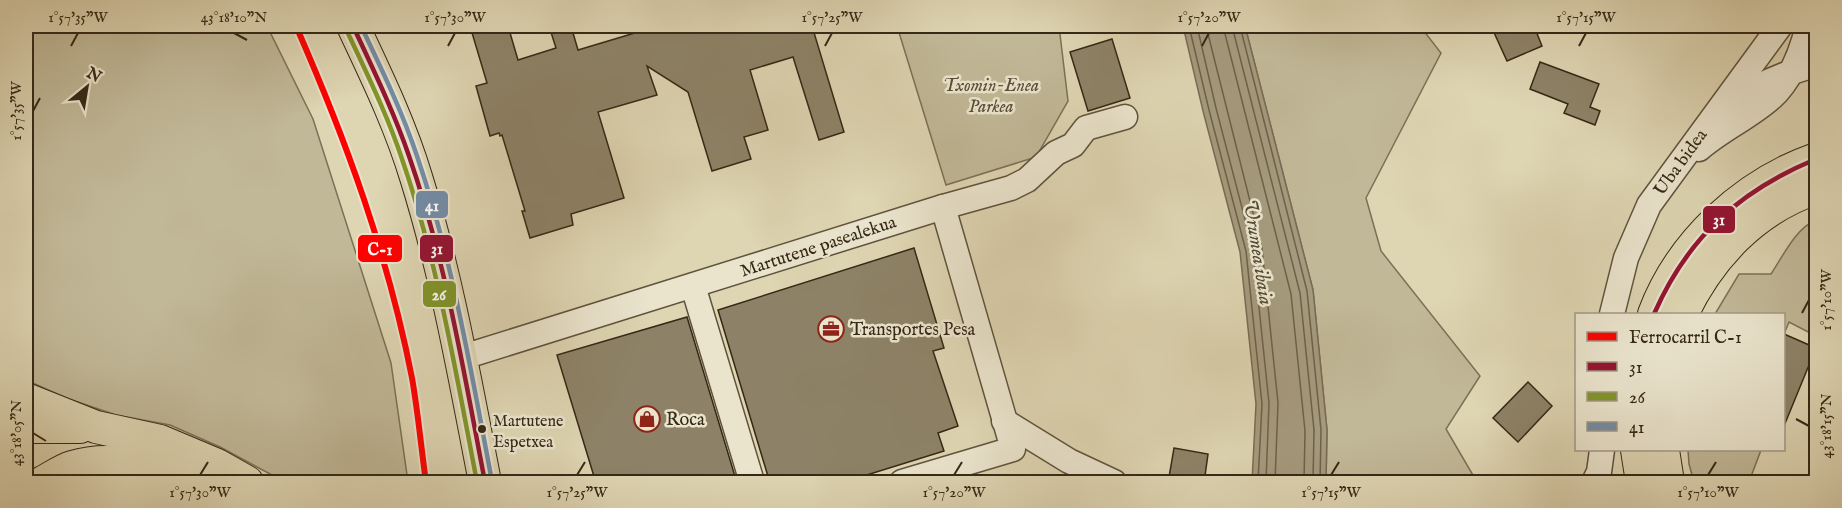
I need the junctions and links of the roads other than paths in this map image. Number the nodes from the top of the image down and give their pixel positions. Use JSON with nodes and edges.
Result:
{"nodes":[{"id":1,"x":353,"y":26,"type":"edge"},
{"id":2,"x":1780,"y":26,"type":"edge"},
{"id":3,"x":1808,"y":26,"type":"edge"},
{"id":4,"x":1816,"y":66,"type":"edge"},
{"id":5,"x":1791,"y":71,"type":"junction"},
{"id":6,"x":1125,"y":117,"type":"dead end"},
{"id":7,"x":1710,"y":120,"type":"junction"},
{"id":8,"x":1816,"y":159,"type":"edge"},
{"id":9,"x":1671,"y":175,"type":"junction"},
{"id":10,"x":1816,"y":188,"type":"edge"},
{"id":11,"x":943,"y":207,"type":"junction"},
{"id":12,"x":693,"y":286,"type":"junction"},
{"id":13,"x":1612,"y":313,"type":"edge"},
{"id":14,"x":1655,"y":313,"type":"edge"},
{"id":15,"x":1683,"y":313,"type":"edge"},
{"id":16,"x":460,"y":358,"type":"junction"},
{"id":17,"x":26,"y":399,"type":"edge"},
{"id":18,"x":1004,"y":421,"type":"junction"},
{"id":19,"x":26,"y":427,"type":"edge"},
{"id":20,"x":96,"y":428,"type":"junction"},
{"id":21,"x":1602,"y":451,"type":"edge"},
{"id":22,"x":1637,"y":451,"type":"edge"},
{"id":23,"x":1663,"y":451,"type":"edge"},
{"id":24,"x":44,"y":483,"type":"edge"},
{"id":25,"x":185,"y":483,"type":"edge"},
{"id":26,"x":247,"y":483,"type":"edge"},
{"id":27,"x":485,"y":483,"type":"edge"},
{"id":28,"x":752,"y":483,"type":"edge"},
{"id":29,"x":902,"y":483,"type":"edge"},
{"id":30,"x":1114,"y":483,"type":"edge"},
{"id":31,"x":1594,"y":483,"type":"edge"},
{"id":32,"x":1642,"y":483,"type":"edge"},
{"id":33,"x":1668,"y":483,"type":"edge"}],
"edges":[{"from":1,"to":16,"type":"main road"},
{"from":2,"to":7,"type":"street","name":"Uba bidea"},
{"from":3,"to":5,"type":"street"},
{"from":4,"to":5,"type":"street"},
{"from":5,"to":7,"type":"street"},
{"from":5,"to":9,"type":"street"},
{"from":6,"to":11,"type":"street","name":"Martutene pasealekua"},
{"from":7,"to":9,"type":"street","name":"Uba bidea"},
{"from":8,"to":14,"type":"main road"},
{"from":9,"to":13,"type":"street","name":"Uba bidea"},
{"from":10,"to":15,"type":"main road"},
{"from":11,"to":12,"type":"street","name":"Martutene pasealekua"},
{"from":11,"to":18,"type":"street"},
{"from":12,"to":16,"type":"street","name":"Martutene pasealekua"},
{"from":12,"to":28,"type":"street"},
{"from":16,"to":27,"type":"main road"},
{"from":17,"to":20,"type":"main road"},
{"from":18,"to":29,"type":"street"},
{"from":18,"to":30,"type":"street"},
{"from":19,"to":20,"type":"main road"},
{"from":20,"to":26,"type":"main road"},
{"from":21,"to":31,"type":"street"},
{"from":22,"to":32,"type":"main road"},
{"from":23,"to":33,"type":"main road"},
{"from":24,"to":25,"type":"main road"}]}
